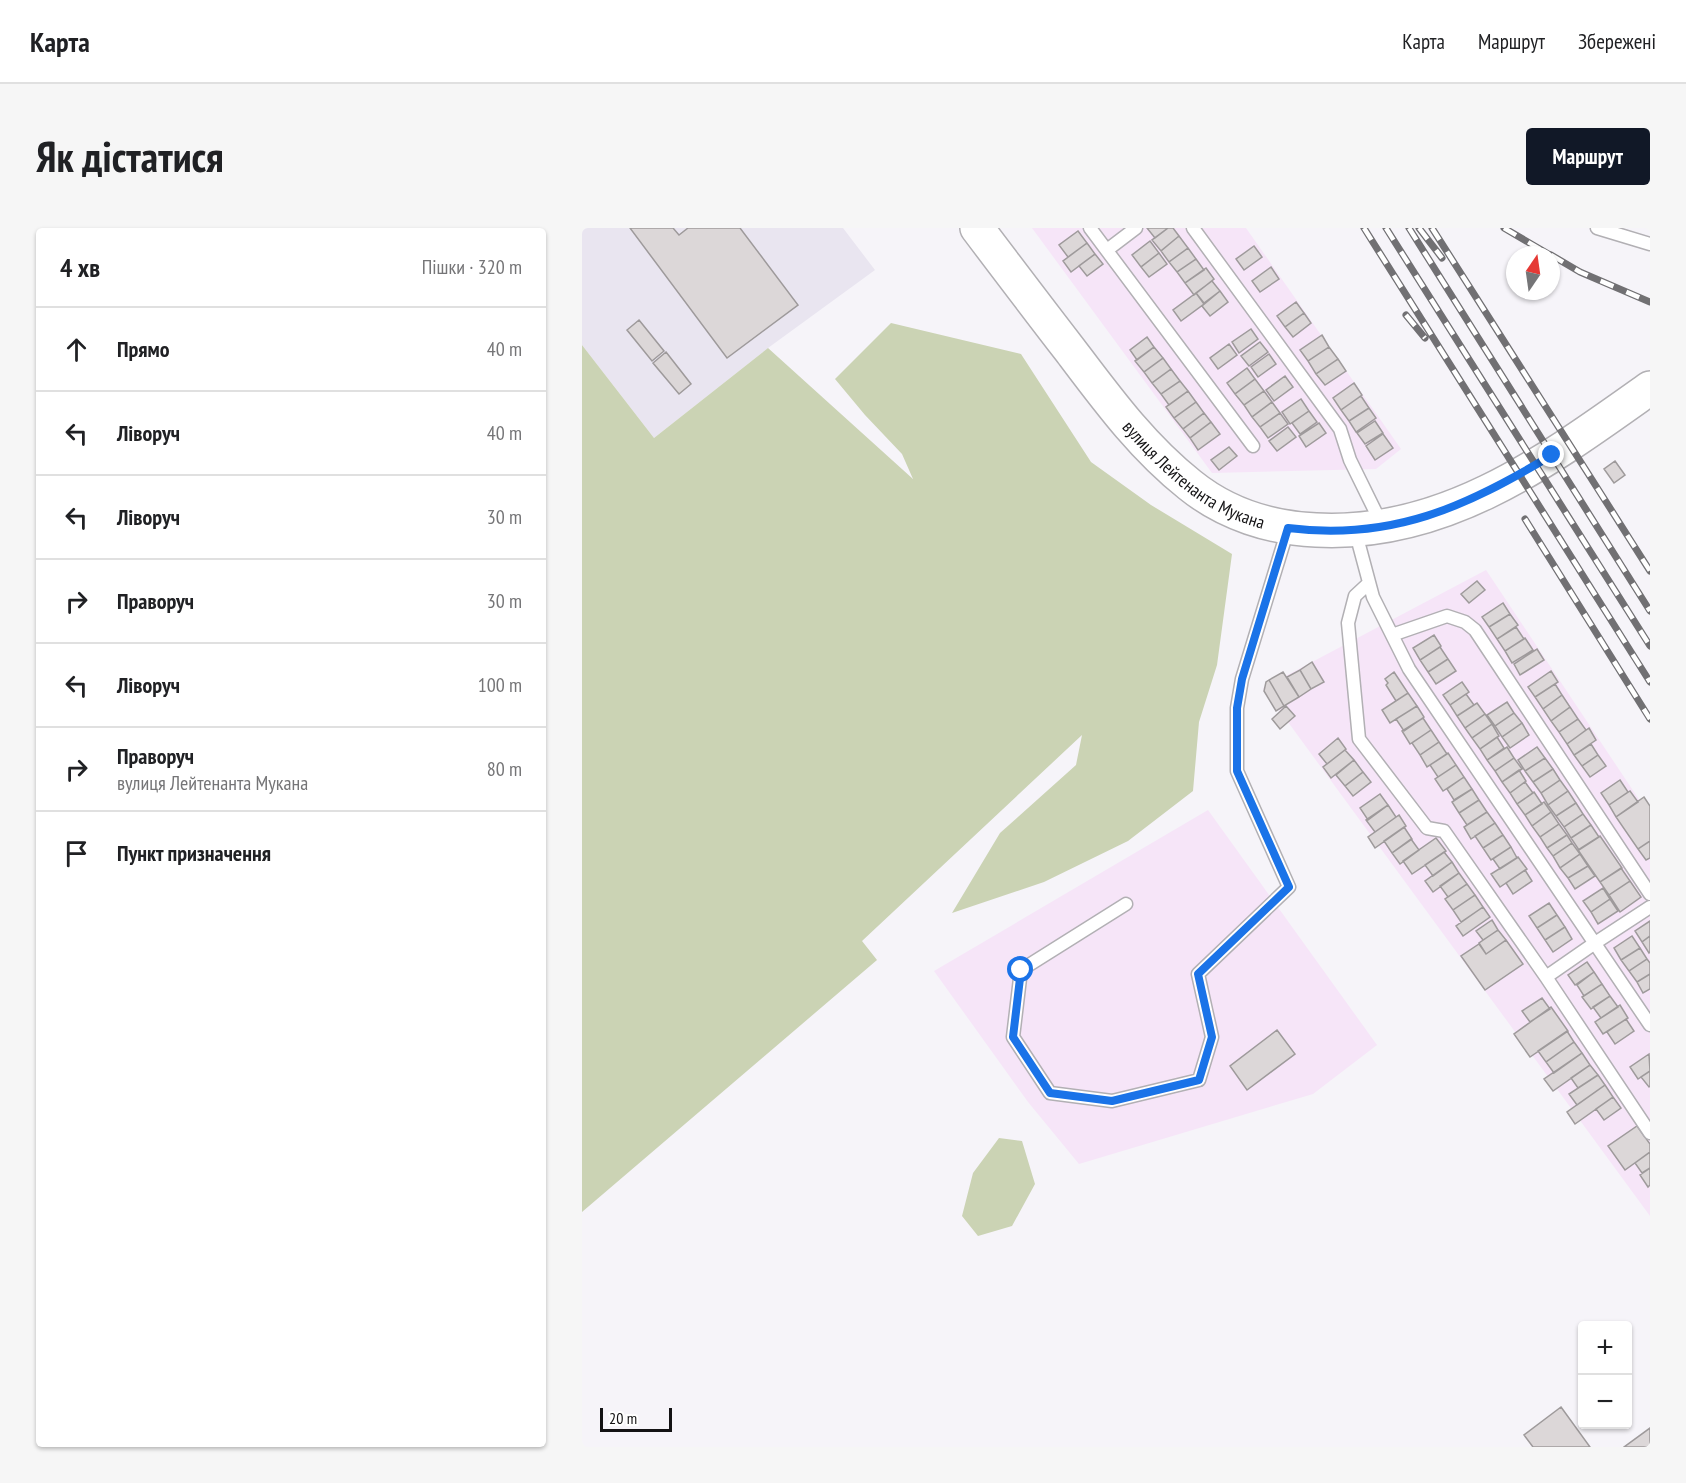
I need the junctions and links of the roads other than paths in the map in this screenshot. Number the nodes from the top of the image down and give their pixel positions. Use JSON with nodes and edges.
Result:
{"nodes":[{"id":1,"x":977,"y":228,"type":"edge"},
{"id":2,"x":1090,"y":228,"type":"edge"},
{"id":3,"x":1136,"y":228,"type":"edge"},
{"id":4,"x":1193,"y":228,"type":"edge"},
{"id":5,"x":1597,"y":228,"type":"edge"},
{"id":6,"x":1650,"y":244,"type":"edge"},
{"id":7,"x":1107,"y":250,"type":"junction"},
{"id":8,"x":1650,"y":388,"type":"edge"},
{"id":9,"x":1253,"y":446,"type":"dead end"},
{"id":10,"x":1288,"y":528,"type":"junction"},
{"id":11,"x":1368,"y":528,"type":"junction"},
{"id":12,"x":1369,"y":584,"type":"junction"},
{"id":13,"x":1392,"y":635,"type":"junction"},
{"id":14,"x":1650,"y":894,"type":"edge"},
{"id":15,"x":1126,"y":904,"type":"dead end"},
{"id":16,"x":1650,"y":906,"type":"edge"},
{"id":17,"x":1595,"y":943,"type":"junction"},
{"id":18,"x":1546,"y":977,"type":"junction"},
{"id":19,"x":1650,"y":1024,"type":"edge"},
{"id":20,"x":1650,"y":1133,"type":"edge"}],
"edges":[{"from":1,"to":10,"type":"main road","name":"вулиця Лейтенанта Мукана"},
{"from":2,"to":7,"type":"lane"},
{"from":3,"to":7,"type":"lane"},
{"from":4,"to":11,"type":"lane"},
{"from":5,"to":6,"type":"lane"},
{"from":7,"to":9,"type":"lane"},
{"from":8,"to":11,"type":"main road","name":"вулиця Лейтенанта Мукана"},
{"from":10,"to":11,"type":"main road","name":"вулиця Лейтенанта Мукана"},
{"from":10,"to":15,"type":"lane"},
{"from":11,"to":12,"type":"lane"},
{"from":12,"to":13,"type":"lane"},
{"from":12,"to":18,"type":"lane"},
{"from":13,"to":14,"type":"lane"},
{"from":13,"to":17,"type":"lane"},
{"from":16,"to":17,"type":"lane"},
{"from":17,"to":18,"type":"lane"},
{"from":17,"to":19,"type":"lane"},
{"from":18,"to":20,"type":"lane"}]}
